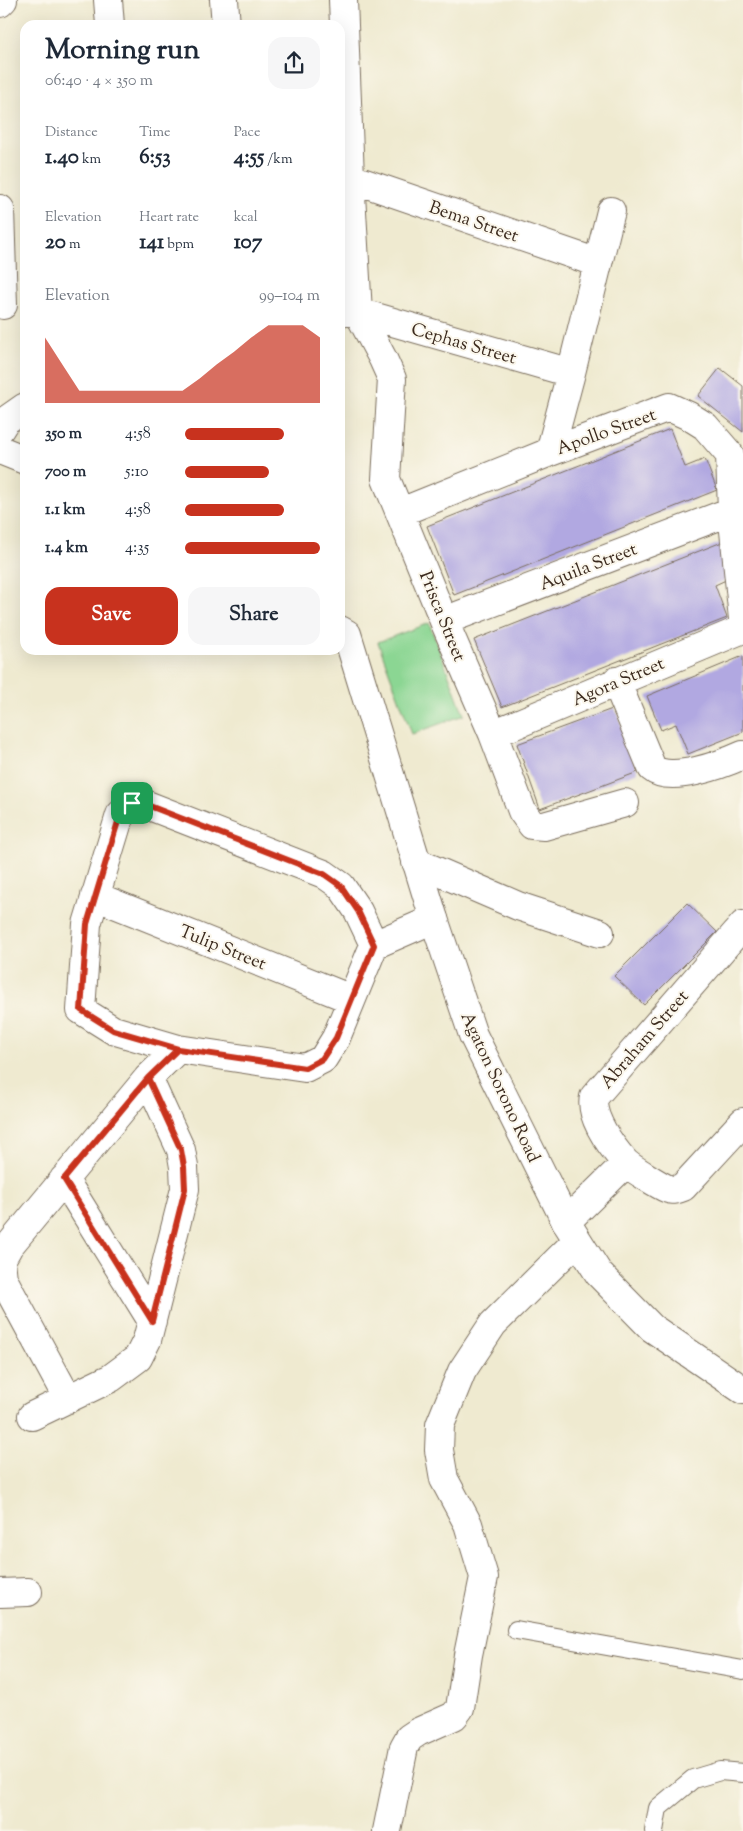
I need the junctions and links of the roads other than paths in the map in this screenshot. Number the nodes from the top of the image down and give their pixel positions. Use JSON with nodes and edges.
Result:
{"nodes":[{"id":1,"x":3,"y":0,"type":"edge"},
{"id":2,"x":108,"y":0,"type":"edge"},
{"id":3,"x":224,"y":0,"type":"edge"},
{"id":4,"x":343,"y":0,"type":"edge"},
{"id":5,"x":0,"y":3,"type":"edge"},
{"id":6,"x":110,"y":20,"type":"edge"},
{"id":7,"x":226,"y":20,"type":"edge"},
{"id":8,"x":344,"y":20,"type":"edge"},
{"id":9,"x":345,"y":51,"type":"edge"},
{"id":10,"x":350,"y":178,"type":"junction"},
{"id":11,"x":0,"y":209,"type":"edge"},
{"id":12,"x":611,"y":211,"type":"dead end"},
{"id":13,"x":598,"y":263,"type":"junction"},
{"id":14,"x":9,"y":306,"type":"edge"},
{"id":15,"x":349,"y":312,"type":"edge"},
{"id":16,"x":571,"y":374,"type":"junction"},
{"id":17,"x":20,"y":410,"type":"edge"},
{"id":18,"x":0,"y":429,"type":"edge"},
{"id":19,"x":0,"y":450,"type":"edge"},
{"id":20,"x":550,"y":452,"type":"junction"},
{"id":21,"x":20,"y":458,"type":"edge"},
{"id":22,"x":732,"y":511,"type":"junction"},
{"id":23,"x":401,"y":512,"type":"junction"},
{"id":24,"x":743,"y":619,"type":"edge"},
{"id":25,"x":444,"y":621,"type":"junction"},
{"id":26,"x":743,"y":629,"type":"edge"},
{"id":27,"x":345,"y":633,"type":"edge"},
{"id":28,"x":616,"y":681,"type":"junction"},
{"id":29,"x":493,"y":734,"type":"junction"},
{"id":30,"x":743,"y":755,"type":"edge"},
{"id":31,"x":625,"y":803,"type":"dead end"},
{"id":32,"x":416,"y":862,"type":"junction"},
{"id":33,"x":95,"y":896,"type":"junction"},
{"id":34,"x":434,"y":919,"type":"junction"},
{"id":35,"x":743,"y":925,"type":"edge"},
{"id":36,"x":600,"y":932,"type":"dead end"},
{"id":37,"x":374,"y":945,"type":"junction"},
{"id":38,"x":352,"y":998,"type":"junction"},
{"id":39,"x":178,"y":1049,"type":"junction"},
{"id":40,"x":148,"y":1078,"type":"junction"},
{"id":41,"x":743,"y":1122,"type":"edge"},
{"id":42,"x":626,"y":1163,"type":"junction"},
{"id":43,"x":64,"y":1179,"type":"junction"},
{"id":44,"x":572,"y":1231,"type":"junction"},
{"id":45,"x":152,"y":1321,"type":"junction"},
{"id":46,"x":743,"y":1390,"type":"edge"},
{"id":47,"x":68,"y":1399,"type":"junction"},
{"id":48,"x":32,"y":1416,"type":"dead end"},
{"id":49,"x":28,"y":1592,"type":"dead end"},
{"id":50,"x":0,"y":1593,"type":"edge"},
{"id":51,"x":516,"y":1630,"type":"dead end"},
{"id":52,"x":743,"y":1670,"type":"edge"},
{"id":53,"x":743,"y":1773,"type":"edge"},
{"id":54,"x":386,"y":1831,"type":"edge"},
{"id":55,"x":654,"y":1831,"type":"edge"}],
"edges":[{"from":1,"to":5,"type":"street"},
{"from":2,"to":6,"type":"street"},
{"from":3,"to":7,"type":"street"},
{"from":4,"to":8,"type":"street"},
{"from":9,"to":10,"type":"street"},
{"from":10,"to":13,"type":"street","name":"Bema Street"},
{"from":10,"to":15,"type":"street"},
{"from":11,"to":14,"type":"street"},
{"from":12,"to":13,"type":"street"},
{"from":13,"to":16,"type":"street"},
{"from":15,"to":16,"type":"street","name":"Cephas Street"},
{"from":15,"to":23,"type":"street","name":"Prisca Street"},
{"from":16,"to":20,"type":"street"},
{"from":17,"to":18,"type":"street"},
{"from":19,"to":21,"type":"street"},
{"from":20,"to":22,"type":"street","name":"Apollo Street"},
{"from":20,"to":23,"type":"street","name":"Apollo Street"},
{"from":22,"to":24,"type":"street","name":"Apollo Street"},
{"from":22,"to":25,"type":"street","name":"Aquila Street"},
{"from":23,"to":25,"type":"street","name":"Prisca Street"},
{"from":25,"to":29,"type":"street","name":"Prisca Street"},
{"from":26,"to":28,"type":"street","name":"Agora Street"},
{"from":27,"to":32,"type":"street","name":"Agaton Sorono Road"},
{"from":28,"to":29,"type":"street","name":"Agora Street"},
{"from":28,"to":30,"type":"street"},
{"from":29,"to":31,"type":"street","name":"Prisca Street"},
{"from":32,"to":34,"type":"street","name":"Agaton Sorono Road"},
{"from":32,"to":36,"type":"street"},
{"from":33,"to":37,"type":"street"},
{"from":33,"to":38,"type":"street","name":"Tulip Street"},
{"from":33,"to":39,"type":"street"},
{"from":34,"to":37,"type":"street"},
{"from":34,"to":44,"type":"street","name":"Agaton Sorono Road"},
{"from":35,"to":42,"type":"street","name":"Abraham Street"},
{"from":37,"to":38,"type":"street"},
{"from":38,"to":39,"type":"street"},
{"from":39,"to":40,"type":"street"},
{"from":40,"to":43,"type":"street"},
{"from":40,"to":45,"type":"street"},
{"from":41,"to":42,"type":"street"},
{"from":42,"to":44,"type":"street"},
{"from":43,"to":45,"type":"street"},
{"from":43,"to":47,"type":"street"},
{"from":44,"to":46,"type":"street","name":"Agaton Sorono Road"},
{"from":44,"to":54,"type":"street"},
{"from":45,"to":47,"type":"street"},
{"from":47,"to":48,"type":"street"},
{"from":49,"to":50,"type":"street"},
{"from":51,"to":52,"type":"lane"},
{"from":53,"to":55,"type":"lane"}]}
